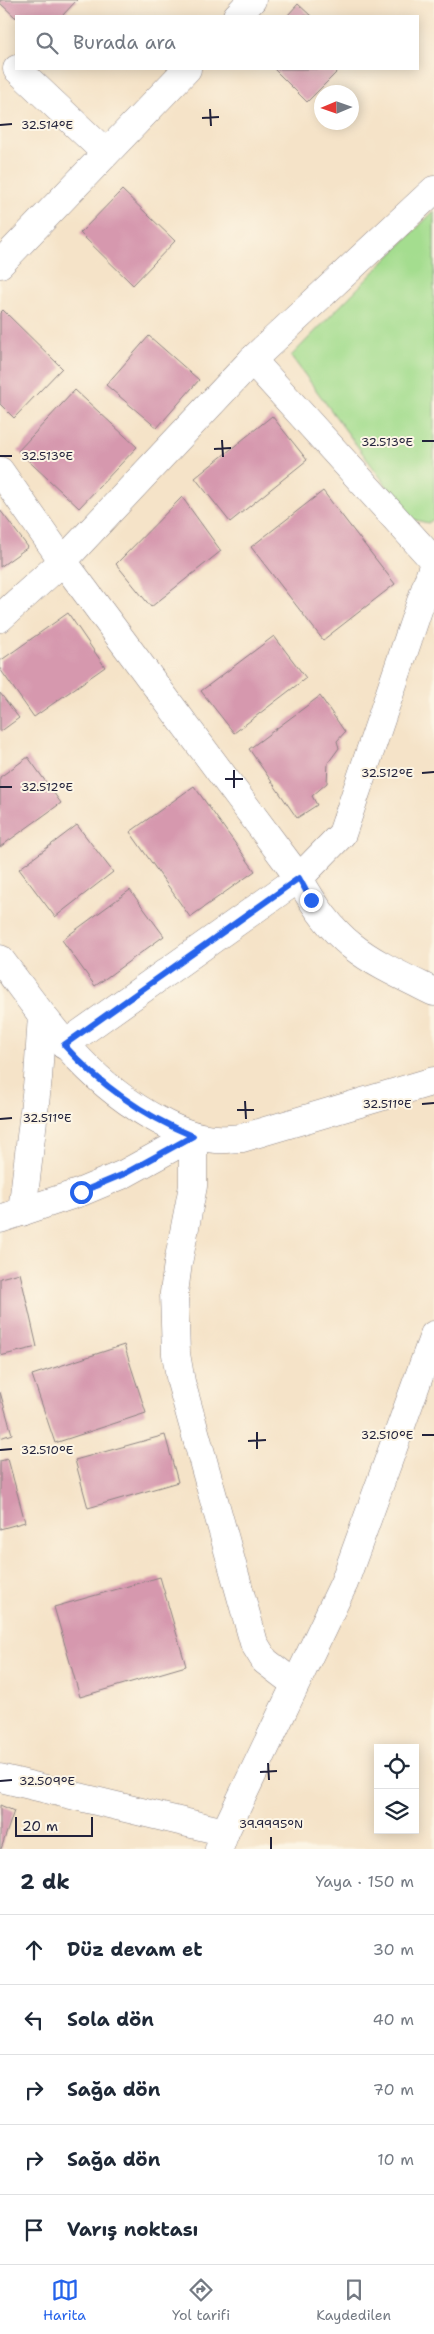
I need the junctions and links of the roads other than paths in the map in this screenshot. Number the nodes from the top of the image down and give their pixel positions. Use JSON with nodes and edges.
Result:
{"nodes":[{"id":1,"x":252,"y":0,"type":"edge"},
{"id":2,"x":238,"y":15,"type":"edge"},
{"id":3,"x":0,"y":52,"type":"edge"},
{"id":4,"x":15,"y":66,"type":"edge"},
{"id":5,"x":19,"y":70,"type":"edge"},
{"id":6,"x":186,"y":70,"type":"edge"},
{"id":7,"x":106,"y":153,"type":"junction"},
{"id":8,"x":434,"y":190,"type":"edge"},
{"id":9,"x":0,"y":264,"type":"edge"},
{"id":10,"x":252,"y":360,"type":"junction"},
{"id":11,"x":0,"y":471,"type":"edge"},
{"id":12,"x":62,"y":561,"type":"junction"},
{"id":13,"x":434,"y":562,"type":"edge"},
{"id":14,"x":0,"y":618,"type":"edge"},
{"id":15,"x":299,"y":878,"type":"junction"},
{"id":16,"x":0,"y":959,"type":"edge"},
{"id":17,"x":434,"y":992,"type":"edge"},
{"id":18,"x":42,"y":1015,"type":"junction"},
{"id":19,"x":64,"y":1045,"type":"junction"},
{"id":20,"x":434,"y":1081,"type":"edge"},
{"id":21,"x":193,"y":1136,"type":"junction"},
{"id":22,"x":11,"y":1216,"type":"edge"},
{"id":23,"x":434,"y":1336,"type":"edge"},
{"id":24,"x":295,"y":1684,"type":"junction"},
{"id":25,"x":0,"y":1778,"type":"edge"},
{"id":26,"x":222,"y":1840,"type":"edge"}],
"edges":[{"from":1,"to":2,"type":"street"},
{"from":3,"to":4,"type":"street"},
{"from":5,"to":7,"type":"street"},
{"from":6,"to":7,"type":"street"},
{"from":7,"to":9,"type":"street"},
{"from":8,"to":10,"type":"street"},
{"from":10,"to":12,"type":"street"},
{"from":10,"to":13,"type":"street"},
{"from":11,"to":12,"type":"street"},
{"from":12,"to":14,"type":"street"},
{"from":12,"to":15,"type":"street"},
{"from":13,"to":15,"type":"street"},
{"from":15,"to":17,"type":"street"},
{"from":15,"to":19,"type":"street"},
{"from":16,"to":18,"type":"street"},
{"from":18,"to":19,"type":"street"},
{"from":18,"to":22,"type":"street"},
{"from":19,"to":21,"type":"street"},
{"from":20,"to":21,"type":"street"},
{"from":21,"to":22,"type":"street"},
{"from":21,"to":24,"type":"street"},
{"from":23,"to":24,"type":"street"},
{"from":24,"to":26,"type":"street"},
{"from":25,"to":26,"type":"street"}]}
